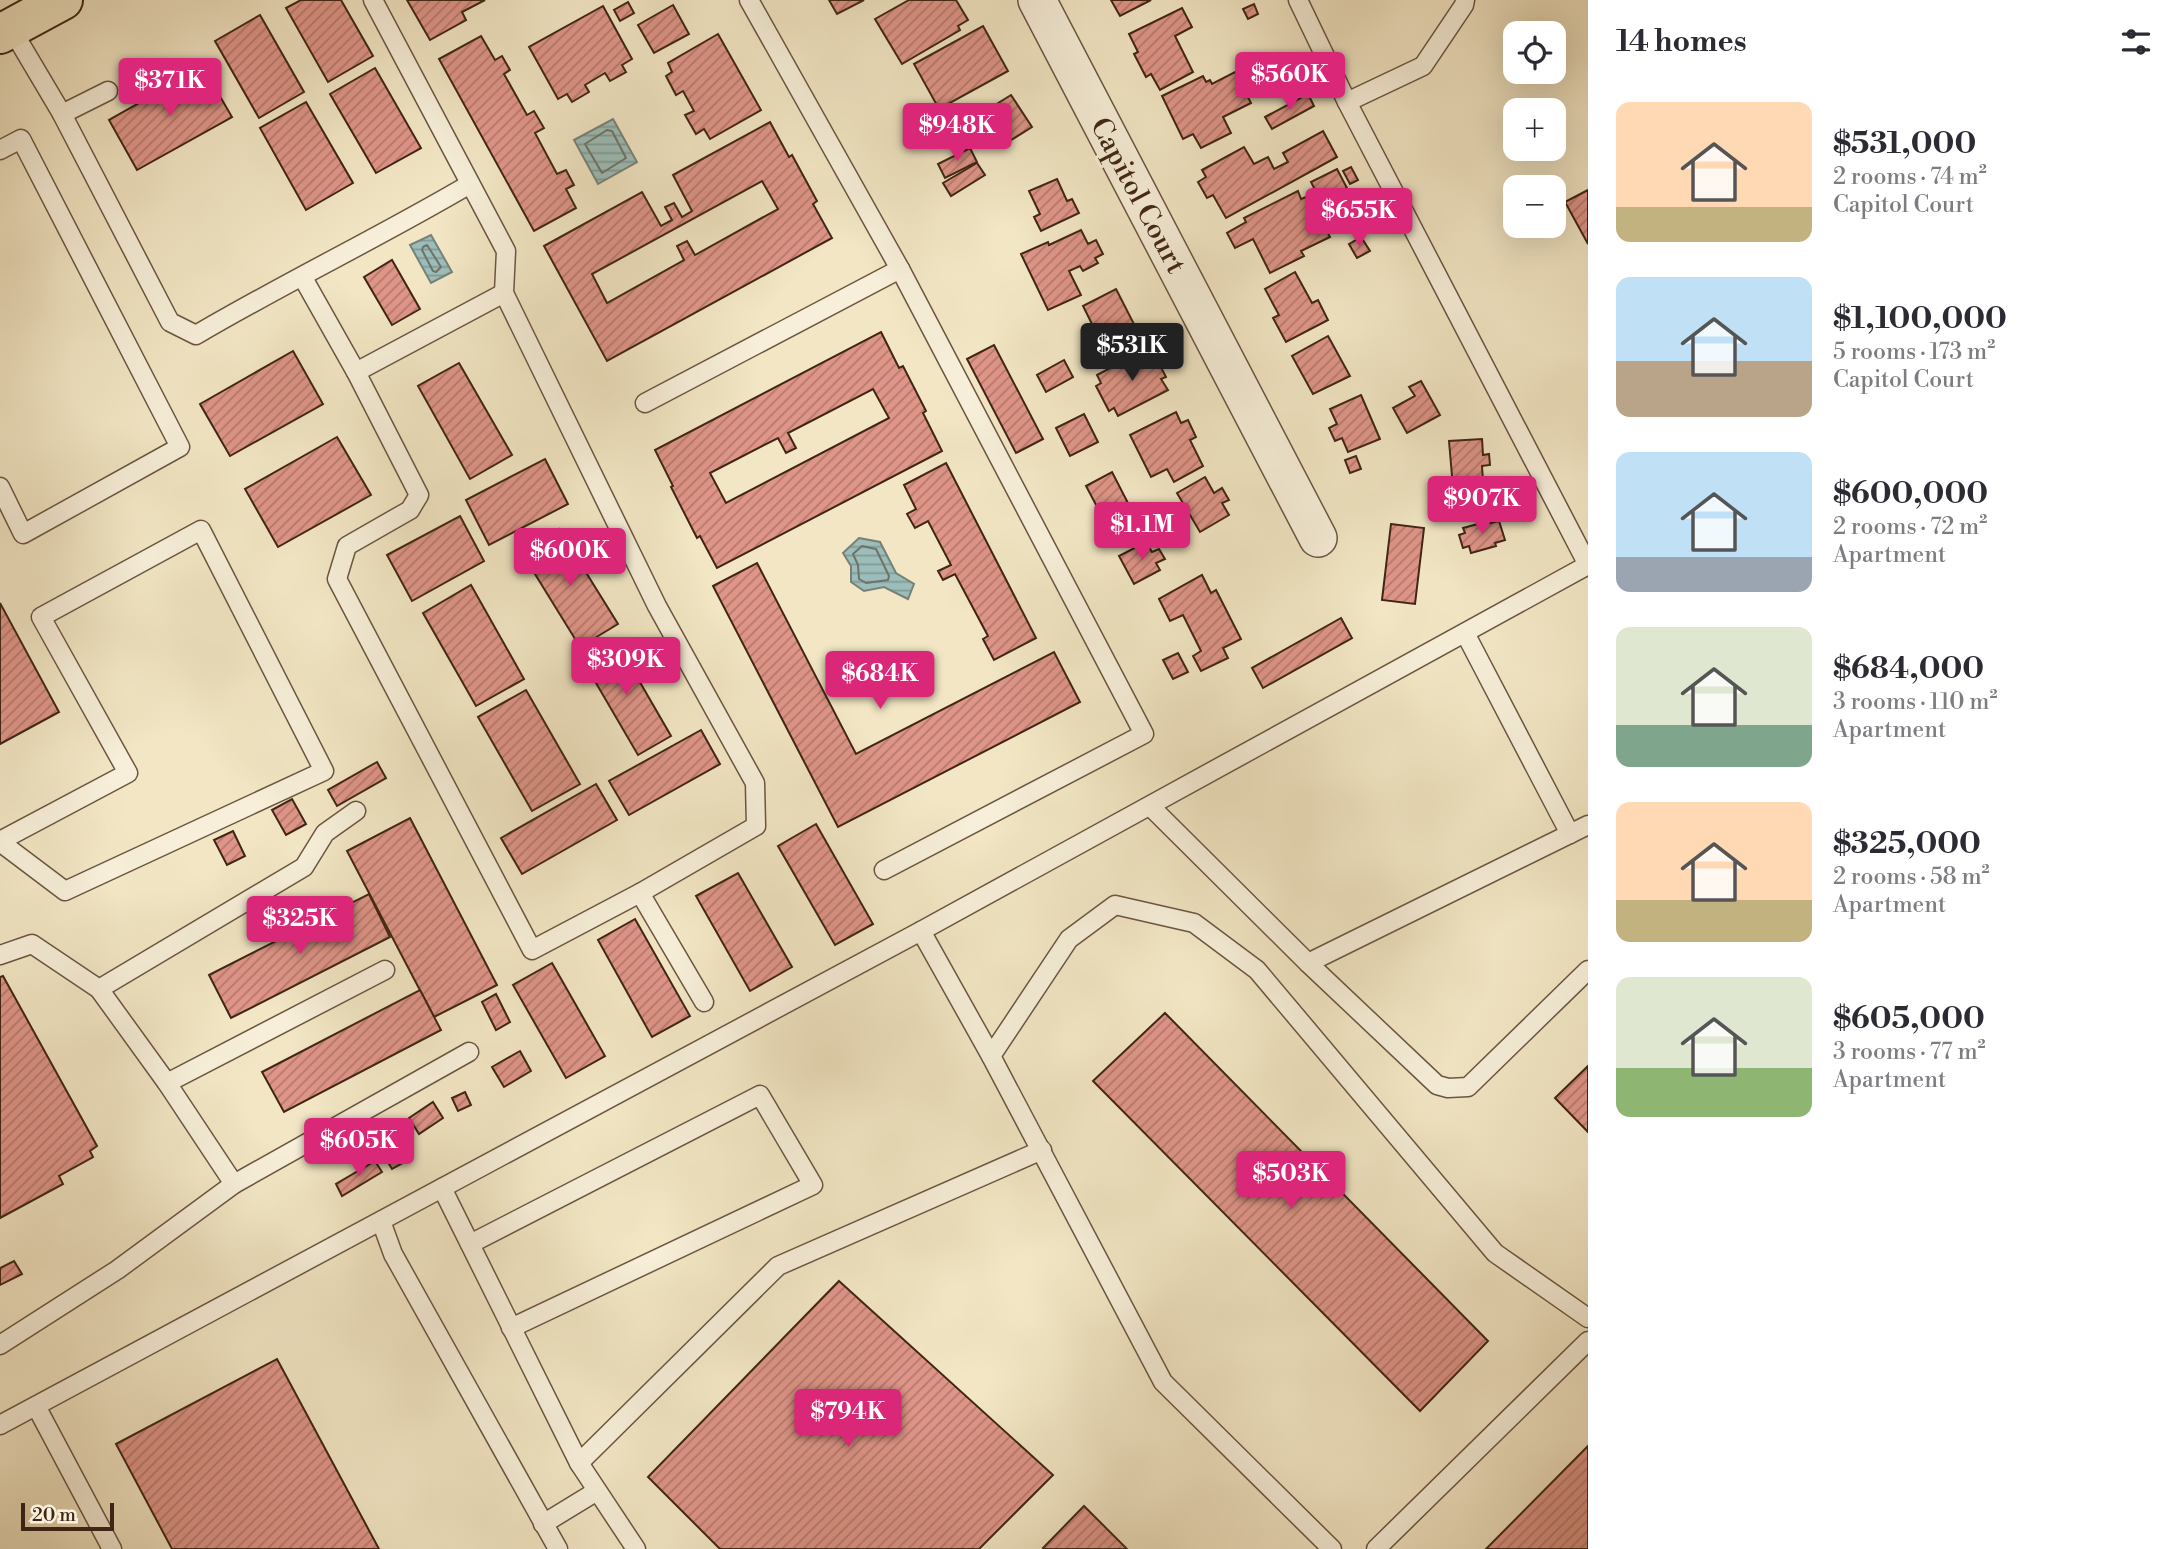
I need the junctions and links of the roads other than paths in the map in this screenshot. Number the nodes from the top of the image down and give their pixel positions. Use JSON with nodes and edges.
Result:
{"nodes":[{"id":1,"x":63,"y":0,"type":"edge"},
{"id":2,"x":373,"y":0,"type":"edge"},
{"id":3,"x":749,"y":0,"type":"edge"},
{"id":4,"x":1037,"y":0,"type":"edge"},
{"id":5,"x":1298,"y":0,"type":"edge"},
{"id":6,"x":1465,"y":0,"type":"edge"},
{"id":7,"x":5,"y":31,"type":"edge"},
{"id":8,"x":108,"y":91,"type":"dead end"},
{"id":9,"x":1347,"y":102,"type":"junction"},
{"id":10,"x":62,"y":114,"type":"junction"},
{"id":11,"x":0,"y":150,"type":"edge"},
{"id":12,"x":470,"y":184,"type":"junction"},
{"id":13,"x":900,"y":269,"type":"junction"},
{"id":14,"x":303,"y":278,"type":"junction"},
{"id":15,"x":504,"y":293,"type":"junction"},
{"id":16,"x":356,"y":372,"type":"junction"},
{"id":17,"x":645,"y":403,"type":"dead end"},
{"id":18,"x":0,"y":487,"type":"edge"},
{"id":19,"x":1318,"y":538,"type":"dead end"},
{"id":20,"x":1588,"y":565,"type":"edge"},
{"id":21,"x":1465,"y":633,"type":"junction"},
{"id":22,"x":1150,"y":806,"type":"junction"},
{"id":23,"x":356,"y":811,"type":"dead end"},
{"id":24,"x":1582,"y":832,"type":"edge"},
{"id":25,"x":0,"y":841,"type":"edge"},
{"id":26,"x":884,"y":870,"type":"dead end"},
{"id":27,"x":639,"y":893,"type":"junction"},
{"id":28,"x":921,"y":931,"type":"junction"},
{"id":29,"x":0,"y":955,"type":"edge"},
{"id":30,"x":1308,"y":963,"type":"junction"},
{"id":31,"x":385,"y":970,"type":"dead end"},
{"id":32,"x":1588,"y":970,"type":"edge"},
{"id":33,"x":99,"y":989,"type":"junction"},
{"id":34,"x":704,"y":1002,"type":"dead end"},
{"id":35,"x":469,"y":1052,"type":"dead end"},
{"id":36,"x":991,"y":1056,"type":"junction"},
{"id":37,"x":167,"y":1083,"type":"junction"},
{"id":38,"x":1042,"y":1150,"type":"junction"},
{"id":39,"x":233,"y":1185,"type":"junction"},
{"id":40,"x":442,"y":1188,"type":"junction"},
{"id":41,"x":381,"y":1221,"type":"junction"},
{"id":42,"x":470,"y":1244,"type":"junction"},
{"id":43,"x":1588,"y":1318,"type":"edge"},
{"id":44,"x":511,"y":1328,"type":"junction"},
{"id":45,"x":1588,"y":1341,"type":"edge"},
{"id":46,"x":0,"y":1345,"type":"edge"},
{"id":47,"x":36,"y":1406,"type":"junction"},
{"id":48,"x":0,"y":1425,"type":"edge"},
{"id":49,"x":579,"y":1464,"type":"junction"},
{"id":50,"x":597,"y":1491,"type":"junction"},
{"id":51,"x":542,"y":1524,"type":"junction"},
{"id":52,"x":112,"y":1549,"type":"edge"},
{"id":53,"x":558,"y":1549,"type":"edge"},
{"id":54,"x":636,"y":1549,"type":"edge"},
{"id":55,"x":1332,"y":1549,"type":"edge"},
{"id":56,"x":1376,"y":1549,"type":"edge"}],
"edges":[{"from":1,"to":7,"type":"main road"},
{"from":2,"to":12,"type":"lane"},
{"from":3,"to":13,"type":"lane"},
{"from":4,"to":19,"type":"street","name":"Capitol Court"},
{"from":5,"to":9,"type":"lane"},
{"from":6,"to":9,"type":"lane"},
{"from":7,"to":10,"type":"lane"},
{"from":8,"to":10,"type":"lane"},
{"from":9,"to":20,"type":"lane"},
{"from":10,"to":14,"type":"lane"},
{"from":11,"to":18,"type":"lane"},
{"from":12,"to":14,"type":"lane"},
{"from":12,"to":15,"type":"lane"},
{"from":13,"to":17,"type":"lane"},
{"from":13,"to":26,"type":"lane"},
{"from":14,"to":16,"type":"lane"},
{"from":15,"to":16,"type":"lane"},
{"from":15,"to":27,"type":"lane"},
{"from":16,"to":27,"type":"lane"},
{"from":20,"to":21,"type":"lane"},
{"from":21,"to":22,"type":"lane"},
{"from":21,"to":24,"type":"lane"},
{"from":22,"to":28,"type":"lane"},
{"from":22,"to":30,"type":"lane"},
{"from":23,"to":33,"type":"lane"},
{"from":24,"to":30,"type":"lane"},
{"from":25,"to":25,"type":"lane"},
{"from":27,"to":34,"type":"lane"},
{"from":28,"to":36,"type":"lane"},
{"from":28,"to":40,"type":"lane"},
{"from":29,"to":33,"type":"lane"},
{"from":30,"to":32,"type":"lane"},
{"from":31,"to":37,"type":"lane"},
{"from":33,"to":37,"type":"lane"},
{"from":35,"to":39,"type":"lane"},
{"from":36,"to":38,"type":"lane"},
{"from":36,"to":43,"type":"lane"},
{"from":37,"to":39,"type":"lane"},
{"from":38,"to":49,"type":"lane"},
{"from":38,"to":55,"type":"lane"},
{"from":39,"to":46,"type":"lane"},
{"from":40,"to":41,"type":"lane"},
{"from":40,"to":42,"type":"lane"},
{"from":41,"to":47,"type":"lane"},
{"from":41,"to":51,"type":"lane"},
{"from":42,"to":44,"type":"lane"},
{"from":42,"to":44,"type":"lane"},
{"from":44,"to":49,"type":"lane"},
{"from":45,"to":56,"type":"lane"},
{"from":47,"to":48,"type":"lane"},
{"from":47,"to":52,"type":"lane"},
{"from":49,"to":50,"type":"lane"},
{"from":50,"to":51,"type":"lane"},
{"from":50,"to":54,"type":"lane"},
{"from":51,"to":53,"type":"lane"}]}
